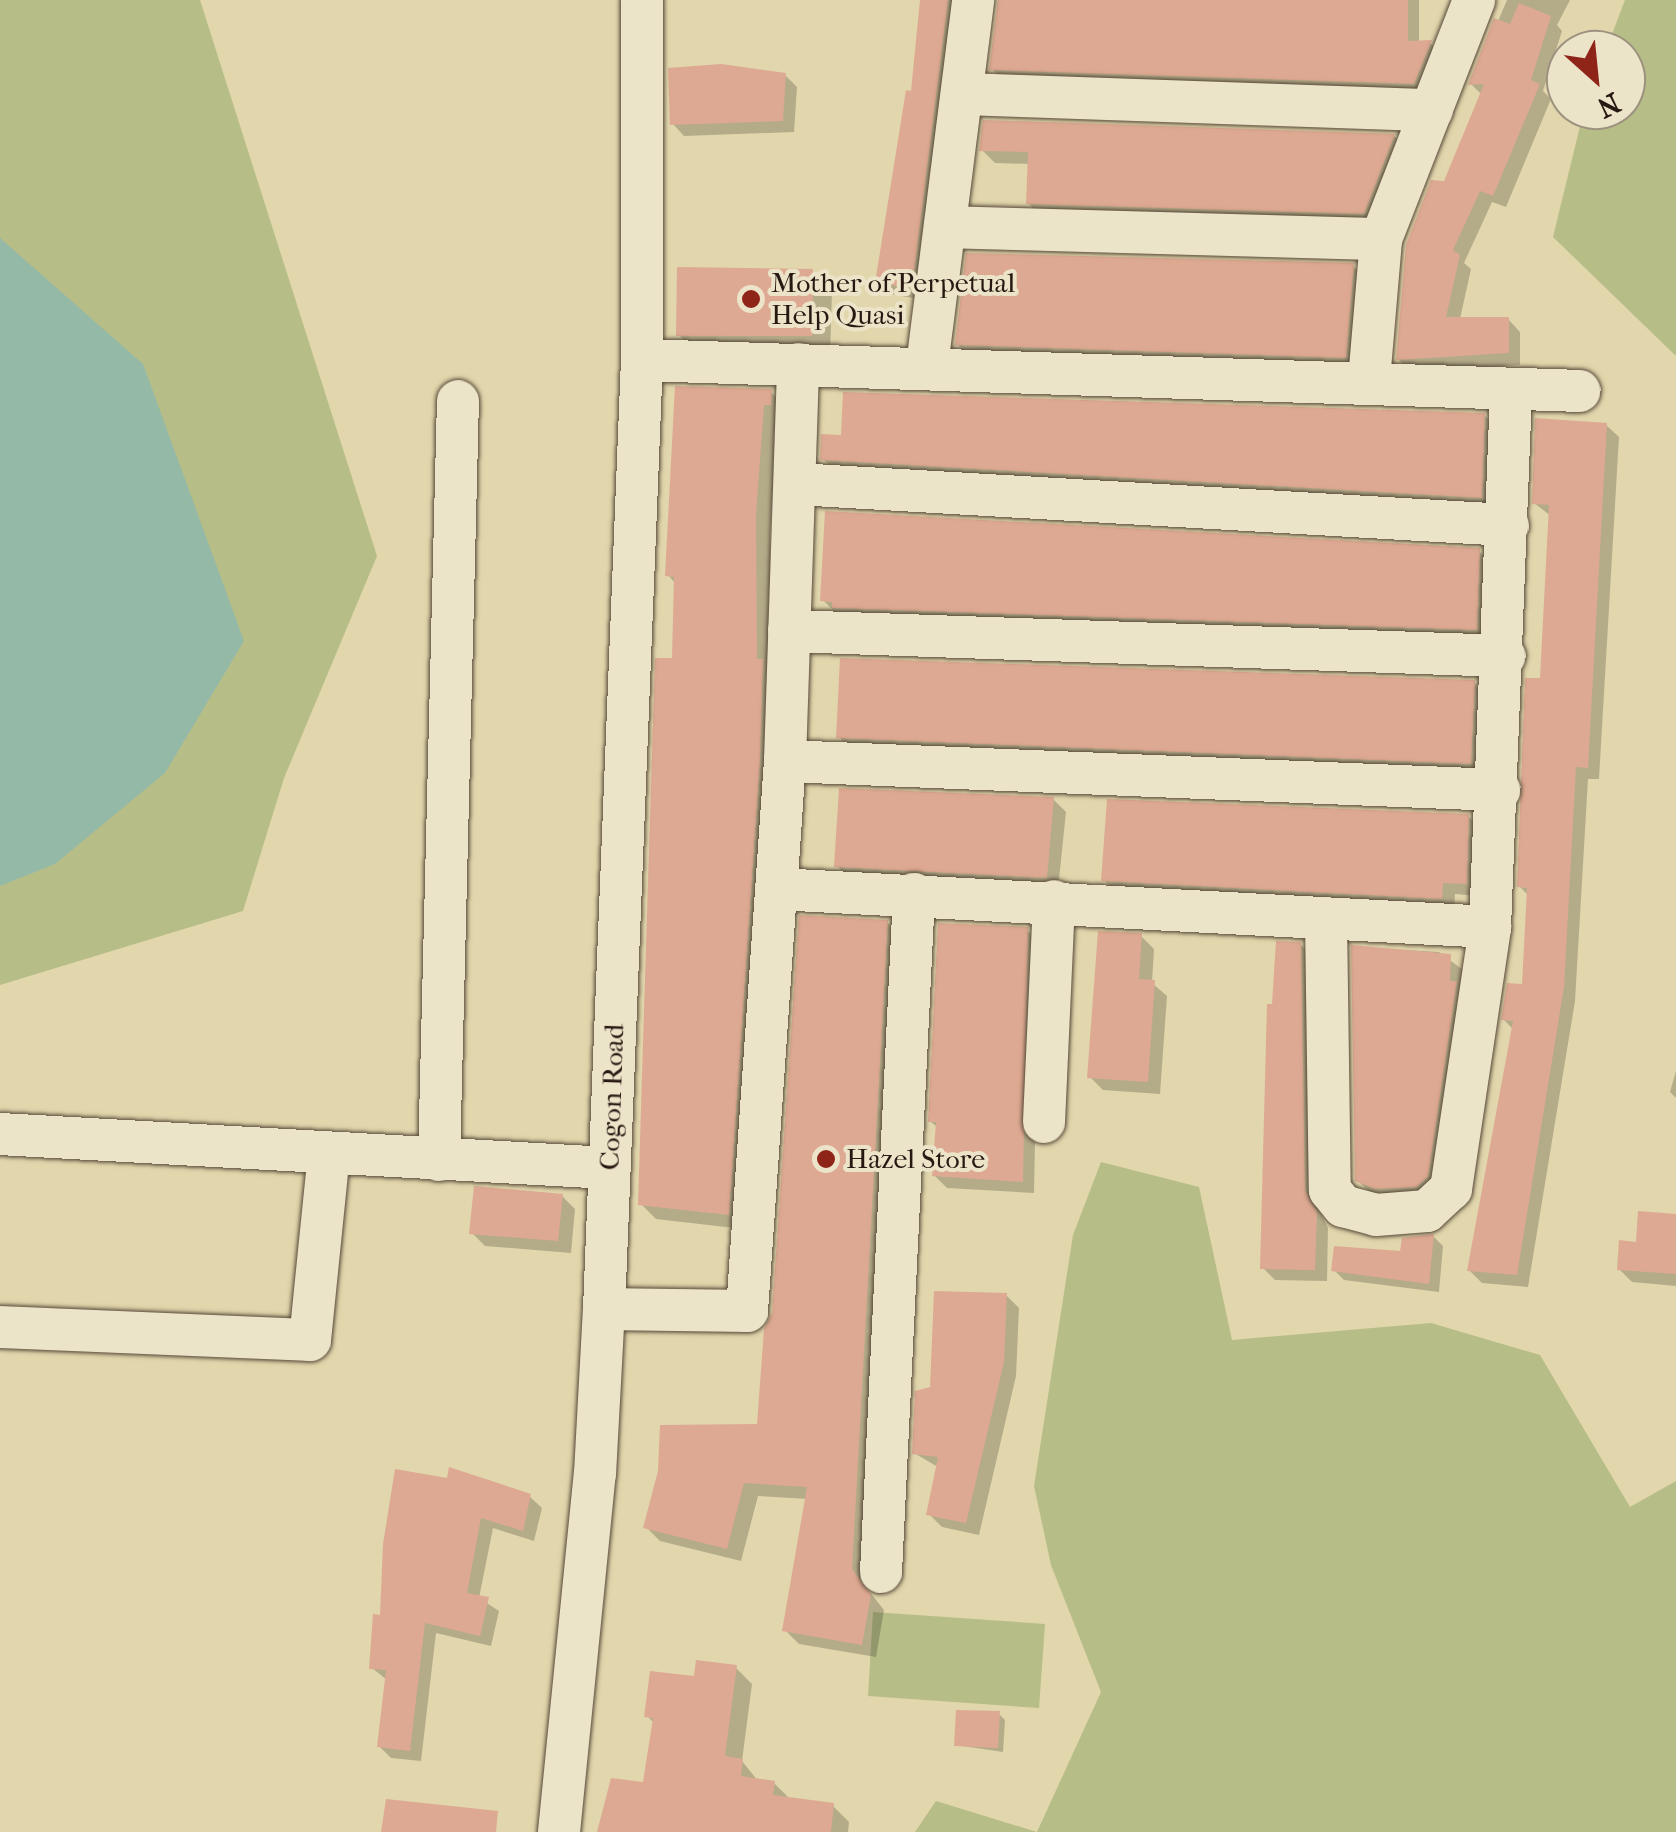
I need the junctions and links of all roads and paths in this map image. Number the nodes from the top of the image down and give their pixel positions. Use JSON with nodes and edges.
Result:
{"nodes":[{"id":1,"x":642,"y":0,"type":"edge"},
{"id":2,"x":973,"y":0,"type":"edge"},
{"id":3,"x":1474,"y":0,"type":"edge"},
{"id":4,"x":963,"y":94,"type":"junction"},
{"id":5,"x":1432,"y":110,"type":"junction"},
{"id":6,"x":946,"y":228,"type":"junction"},
{"id":7,"x":1381,"y":239,"type":"junction"},
{"id":8,"x":642,"y":360,"type":"junction"},
{"id":9,"x":798,"y":364,"type":"junction"},
{"id":10,"x":928,"y":366,"type":"junction"},
{"id":11,"x":1369,"y":380,"type":"junction"},
{"id":12,"x":1579,"y":391,"type":"dead end"},
{"id":13,"x":1511,"y":392,"type":"junction"},
{"id":14,"x":458,"y":401,"type":"dead end"},
{"id":15,"x":796,"y":484,"type":"junction"},
{"id":16,"x":1508,"y":524,"type":"junction"},
{"id":17,"x":789,"y":631,"type":"junction"},
{"id":18,"x":1506,"y":656,"type":"junction"},
{"id":19,"x":786,"y":762,"type":"junction"},
{"id":20,"x":1499,"y":790,"type":"junction"},
{"id":21,"x":777,"y":889,"type":"junction"},
{"id":22,"x":914,"y":894,"type":"junction"},
{"id":23,"x":1054,"y":901,"type":"junction"},
{"id":24,"x":1326,"y":919,"type":"junction"},
{"id":25,"x":1490,"y":927,"type":"junction"},
{"id":26,"x":1044,"y":1122,"type":"dead end"},
{"id":27,"x":0,"y":1134,"type":"edge"},
{"id":28,"x":328,"y":1154,"type":"junction"},
{"id":29,"x":438,"y":1160,"type":"junction"},
{"id":30,"x":609,"y":1168,"type":"junction"},
{"id":31,"x":604,"y":1309,"type":"junction"},
{"id":32,"x":0,"y":1327,"type":"edge"},
{"id":33,"x":881,"y":1572,"type":"dead end"},
{"id":34,"x":560,"y":1832,"type":"edge"}],
"edges":[{"from":1,"to":8,"type":"street","name":"Cogon Road"},
{"from":2,"to":4,"type":"street"},
{"from":3,"to":5,"type":"street"},
{"from":4,"to":5,"type":"street"},
{"from":4,"to":6,"type":"street"},
{"from":5,"to":7,"type":"street"},
{"from":6,"to":7,"type":"street"},
{"from":6,"to":10,"type":"street"},
{"from":7,"to":11,"type":"street"},
{"from":8,"to":9,"type":"street"},
{"from":8,"to":30,"type":"street","name":"Cogon Road"},
{"from":9,"to":10,"type":"street"},
{"from":9,"to":15,"type":"street"},
{"from":10,"to":11,"type":"street"},
{"from":11,"to":13,"type":"street"},
{"from":12,"to":13,"type":"street"},
{"from":13,"to":16,"type":"street"},
{"from":14,"to":29,"type":"street"},
{"from":15,"to":16,"type":"street"},
{"from":15,"to":17,"type":"street"},
{"from":16,"to":18,"type":"street"},
{"from":17,"to":18,"type":"street"},
{"from":17,"to":19,"type":"street"},
{"from":18,"to":20,"type":"street"},
{"from":19,"to":20,"type":"street"},
{"from":19,"to":21,"type":"street"},
{"from":20,"to":25,"type":"street"},
{"from":21,"to":22,"type":"street"},
{"from":21,"to":31,"type":"street"},
{"from":22,"to":23,"type":"street"},
{"from":22,"to":33,"type":"street"},
{"from":23,"to":24,"type":"street"},
{"from":23,"to":26,"type":"street"},
{"from":24,"to":25,"type":"street"},
{"from":24,"to":25,"type":"street"},
{"from":27,"to":28,"type":"street"},
{"from":28,"to":29,"type":"street"},
{"from":28,"to":32,"type":"street"},
{"from":29,"to":30,"type":"street"},
{"from":30,"to":31,"type":"street","name":"Cogon Road"},
{"from":31,"to":34,"type":"street","name":"Cogon Road"}]}
